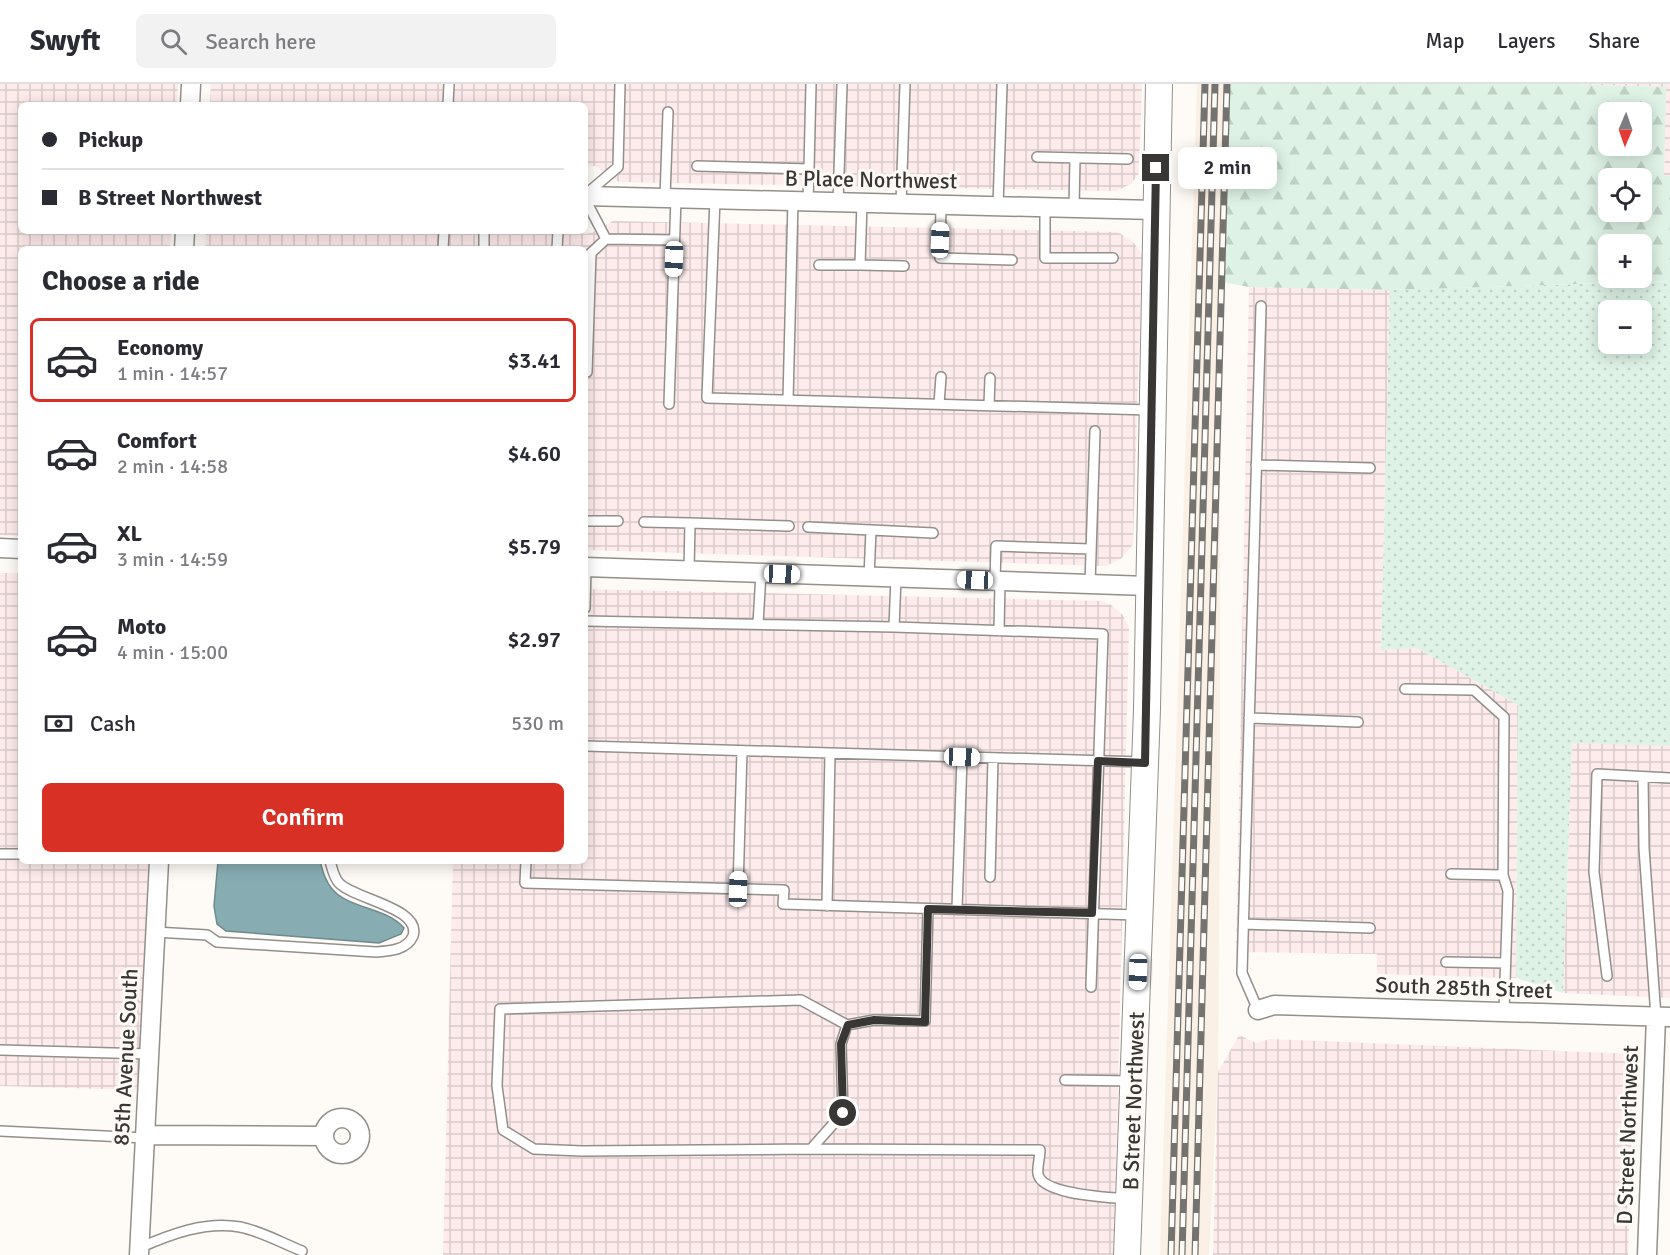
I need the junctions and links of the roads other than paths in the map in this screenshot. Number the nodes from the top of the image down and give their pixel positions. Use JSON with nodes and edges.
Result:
{"nodes":[{"id":1,"x":190,"y":84,"type":"edge"},
{"id":2,"x":449,"y":84,"type":"edge"},
{"id":3,"x":620,"y":84,"type":"edge"},
{"id":4,"x":811,"y":84,"type":"edge"},
{"id":5,"x":842,"y":84,"type":"edge"},
{"id":6,"x":905,"y":84,"type":"edge"},
{"id":7,"x":1002,"y":84,"type":"edge"},
{"id":8,"x":1159,"y":84,"type":"edge"},
{"id":9,"x":190,"y":102,"type":"edge"},
{"id":10,"x":448,"y":102,"type":"edge"},
{"id":11,"x":668,"y":112,"type":"dead end"},
{"id":12,"x":1036,"y":157,"type":"dead end"},
{"id":13,"x":1075,"y":158,"type":"junction"},
{"id":14,"x":1128,"y":159,"type":"dead end"},
{"id":15,"x":698,"y":166,"type":"dead end"},
{"id":16,"x":808,"y":169,"type":"junction"},
{"id":17,"x":588,"y":194,"type":"edge"},
{"id":18,"x":588,"y":197,"type":"edge"},
{"id":19,"x":670,"y":198,"type":"junction"},
{"id":20,"x":715,"y":199,"type":"junction"},
{"id":21,"x":800,"y":201,"type":"junction"},
{"id":22,"x":838,"y":202,"type":"junction"},
{"id":23,"x":588,"y":203,"type":"edge"},
{"id":24,"x":862,"y":203,"type":"junction"},
{"id":25,"x":901,"y":204,"type":"junction"},
{"id":26,"x":941,"y":205,"type":"junction"},
{"id":27,"x":998,"y":206,"type":"junction"},
{"id":28,"x":1045,"y":207,"type":"junction"},
{"id":29,"x":1074,"y":208,"type":"junction"},
{"id":30,"x":1155,"y":210,"type":"junction"},
{"id":31,"x":606,"y":239,"type":"junction"},
{"id":32,"x":674,"y":240,"type":"junction"},
{"id":33,"x":1113,"y":258,"type":"dead end"},
{"id":34,"x":1012,"y":260,"type":"dead end"},
{"id":35,"x":819,"y":265,"type":"dead end"},
{"id":36,"x":860,"y":266,"type":"junction"},
{"id":37,"x":903,"y":266,"type":"dead end"},
{"id":38,"x":1261,"y":306,"type":"dead end"},
{"id":39,"x":588,"y":342,"type":"edge"},
{"id":40,"x":941,"y":377,"type":"dead end"},
{"id":41,"x":990,"y":378,"type":"dead end"},
{"id":42,"x":788,"y":400,"type":"junction"},
{"id":43,"x":669,"y":404,"type":"dead end"},
{"id":44,"x":939,"y":404,"type":"junction"},
{"id":45,"x":989,"y":405,"type":"junction"},
{"id":46,"x":1152,"y":410,"type":"junction"},
{"id":47,"x":1095,"y":431,"type":"dead end"},
{"id":48,"x":1257,"y":465,"type":"junction"},
{"id":49,"x":1370,"y":468,"type":"dead end"},
{"id":50,"x":588,"y":521,"type":"edge"},
{"id":51,"x":618,"y":521,"type":"dead end"},
{"id":52,"x":644,"y":522,"type":"dead end"},
{"id":53,"x":690,"y":523,"type":"junction"},
{"id":54,"x":789,"y":526,"type":"dead end"},
{"id":55,"x":808,"y":527,"type":"dead end"},
{"id":56,"x":871,"y":530,"type":"junction"},
{"id":57,"x":933,"y":533,"type":"dead end"},
{"id":58,"x":0,"y":548,"type":"edge"},
{"id":59,"x":18,"y":549,"type":"edge"},
{"id":60,"x":1091,"y":549,"type":"junction"},
{"id":61,"x":588,"y":567,"type":"edge"},
{"id":62,"x":689,"y":570,"type":"junction"},
{"id":63,"x":761,"y":573,"type":"junction"},
{"id":64,"x":869,"y":577,"type":"junction"},
{"id":65,"x":896,"y":578,"type":"junction"},
{"id":66,"x":997,"y":581,"type":"junction"},
{"id":67,"x":1090,"y":584,"type":"junction"},
{"id":68,"x":1148,"y":586,"type":"junction"},
{"id":69,"x":588,"y":621,"type":"edge"},
{"id":70,"x":758,"y":624,"type":"junction"},
{"id":71,"x":894,"y":627,"type":"junction"},
{"id":72,"x":999,"y":631,"type":"junction"},
{"id":73,"x":1406,"y":689,"type":"dead end"},
{"id":74,"x":1250,"y":718,"type":"junction"},
{"id":75,"x":1358,"y":722,"type":"dead end"},
{"id":76,"x":588,"y":746,"type":"edge"},
{"id":77,"x":742,"y":751,"type":"junction"},
{"id":78,"x":830,"y":753,"type":"junction"},
{"id":79,"x":962,"y":757,"type":"junction"},
{"id":80,"x":993,"y":758,"type":"junction"},
{"id":81,"x":1098,"y":761,"type":"junction"},
{"id":82,"x":1145,"y":763,"type":"junction"},
{"id":83,"x":1643,"y":777,"type":"junction"},
{"id":84,"x":1670,"y":778,"type":"edge"},
{"id":85,"x":0,"y":854,"type":"edge"},
{"id":86,"x":18,"y":854,"type":"edge"},
{"id":87,"x":159,"y":864,"type":"edge"},
{"id":88,"x":331,"y":864,"type":"edge"},
{"id":89,"x":526,"y":864,"type":"edge"},
{"id":90,"x":1451,"y":874,"type":"dead end"},
{"id":91,"x":1503,"y":875,"type":"junction"},
{"id":92,"x":990,"y":877,"type":"dead end"},
{"id":93,"x":738,"y":889,"type":"junction"},
{"id":94,"x":827,"y":906,"type":"junction"},
{"id":95,"x":928,"y":909,"type":"junction"},
{"id":96,"x":957,"y":909,"type":"junction"},
{"id":97,"x":1092,"y":913,"type":"junction"},
{"id":98,"x":1140,"y":915,"type":"junction"},
{"id":99,"x":1244,"y":924,"type":"junction"},
{"id":100,"x":1370,"y":928,"type":"dead end"},
{"id":101,"x":155,"y":932,"type":"junction"},
{"id":102,"x":1446,"y":962,"type":"dead end"},
{"id":103,"x":1505,"y":963,"type":"junction"},
{"id":104,"x":1607,"y":976,"type":"dead end"},
{"id":105,"x":1090,"y":987,"type":"dead end"},
{"id":106,"x":1258,"y":1010,"type":"joint"},
{"id":107,"x":1504,"y":1012,"type":"junction"},
{"id":108,"x":1663,"y":1017,"type":"edge"},
{"id":109,"x":848,"y":1025,"type":"junction"},
{"id":110,"x":0,"y":1050,"type":"edge"},
{"id":111,"x":150,"y":1054,"type":"junction"},
{"id":112,"x":1065,"y":1080,"type":"dead end"},
{"id":113,"x":1134,"y":1081,"type":"junction"},
{"id":114,"x":0,"y":1131,"type":"edge"},
{"id":115,"x":146,"y":1136,"type":"junction"},
{"id":116,"x":324,"y":1136,"type":"dead end"},
{"id":117,"x":811,"y":1149,"type":"junction"},
{"id":118,"x":1130,"y":1200,"type":"junction"},
{"id":119,"x":139,"y":1251,"type":"edge"},
{"id":120,"x":302,"y":1251,"type":"dead end"},
{"id":121,"x":1127,"y":1255,"type":"edge"},
{"id":122,"x":1647,"y":1255,"type":"edge"}],
"edges":[{"from":1,"to":9,"type":"street"},
{"from":2,"to":10,"type":"lane"},
{"from":3,"to":17,"type":"lane"},
{"from":4,"to":16,"type":"lane"},
{"from":5,"to":22,"type":"lane"},
{"from":6,"to":25,"type":"lane"},
{"from":7,"to":27,"type":"lane"},
{"from":8,"to":30,"type":"street","name":"B Street Northwest"},
{"from":11,"to":19,"type":"lane"},
{"from":12,"to":13,"type":"lane"},
{"from":13,"to":14,"type":"lane"},
{"from":13,"to":29,"type":"lane"},
{"from":15,"to":16,"type":"lane"},
{"from":16,"to":21,"type":"lane"},
{"from":18,"to":19,"type":"street","name":"B Place Northwest"},
{"from":19,"to":20,"type":"street","name":"B Place Northwest"},
{"from":19,"to":32,"type":"lane"},
{"from":20,"to":21,"type":"street","name":"B Place Northwest"},
{"from":20,"to":42,"type":"lane"},
{"from":21,"to":22,"type":"street","name":"B Place Northwest"},
{"from":21,"to":42,"type":"lane"},
{"from":22,"to":24,"type":"street","name":"B Place Northwest"},
{"from":23,"to":31,"type":"lane"},
{"from":24,"to":25,"type":"street","name":"B Place Northwest"},
{"from":24,"to":36,"type":"lane"},
{"from":25,"to":26,"type":"street","name":"B Place Northwest"},
{"from":26,"to":27,"type":"street","name":"B Place Northwest"},
{"from":26,"to":34,"type":"lane"},
{"from":27,"to":28,"type":"street","name":"B Place Northwest"},
{"from":28,"to":29,"type":"street","name":"B Place Northwest"},
{"from":28,"to":33,"type":"lane"},
{"from":29,"to":30,"type":"street","name":"B Place Northwest"},
{"from":30,"to":46,"type":"street","name":"B Street Northwest"},
{"from":31,"to":32,"type":"lane"},
{"from":31,"to":39,"type":"lane"},
{"from":32,"to":43,"type":"lane"},
{"from":35,"to":36,"type":"lane"},
{"from":36,"to":37,"type":"lane"},
{"from":38,"to":48,"type":"lane"},
{"from":40,"to":44,"type":"lane"},
{"from":41,"to":45,"type":"lane"},
{"from":42,"to":44,"type":"lane"},
{"from":44,"to":45,"type":"lane"},
{"from":45,"to":46,"type":"lane"},
{"from":46,"to":68,"type":"street","name":"B Street Northwest"},
{"from":47,"to":60,"type":"lane"},
{"from":48,"to":49,"type":"lane"},
{"from":48,"to":74,"type":"lane"},
{"from":50,"to":51,"type":"lane"},
{"from":52,"to":53,"type":"lane"},
{"from":53,"to":54,"type":"lane"},
{"from":53,"to":62,"type":"lane"},
{"from":55,"to":56,"type":"lane"},
{"from":56,"to":57,"type":"lane"},
{"from":56,"to":64,"type":"lane"},
{"from":58,"to":59,"type":"street"},
{"from":60,"to":66,"type":"lane"},
{"from":60,"to":67,"type":"lane"},
{"from":61,"to":62,"type":"street"},
{"from":62,"to":63,"type":"street"},
{"from":63,"to":64,"type":"street"},
{"from":63,"to":70,"type":"lane"},
{"from":64,"to":65,"type":"street"},
{"from":65,"to":66,"type":"street"},
{"from":65,"to":71,"type":"lane"},
{"from":66,"to":67,"type":"street"},
{"from":66,"to":72,"type":"lane"},
{"from":67,"to":68,"type":"street"},
{"from":68,"to":82,"type":"street","name":"B Street Northwest"},
{"from":69,"to":70,"type":"lane"},
{"from":70,"to":71,"type":"lane"},
{"from":71,"to":72,"type":"lane"},
{"from":72,"to":81,"type":"lane"},
{"from":73,"to":91,"type":"lane"},
{"from":74,"to":75,"type":"lane"},
{"from":74,"to":99,"type":"lane"},
{"from":76,"to":77,"type":"lane"},
{"from":77,"to":78,"type":"lane"},
{"from":77,"to":93,"type":"lane"},
{"from":78,"to":79,"type":"lane"},
{"from":78,"to":94,"type":"lane"},
{"from":79,"to":80,"type":"lane"},
{"from":79,"to":96,"type":"lane"},
{"from":80,"to":81,"type":"lane"},
{"from":80,"to":92,"type":"lane"},
{"from":81,"to":82,"type":"lane"},
{"from":81,"to":97,"type":"lane"},
{"from":82,"to":98,"type":"street","name":"B Street Northwest"},
{"from":83,"to":84,"type":"lane"},
{"from":83,"to":104,"type":"lane"},
{"from":83,"to":108,"type":"lane"},
{"from":85,"to":86,"type":"lane"},
{"from":87,"to":101,"type":"street","name":"85th Avenue South"},
{"from":88,"to":101,"type":"lane"},
{"from":89,"to":93,"type":"lane"},
{"from":90,"to":91,"type":"lane"},
{"from":91,"to":103,"type":"lane"},
{"from":93,"to":94,"type":"lane"},
{"from":94,"to":95,"type":"lane"},
{"from":95,"to":96,"type":"lane"},
{"from":95,"to":109,"type":"lane"},
{"from":96,"to":97,"type":"lane"},
{"from":97,"to":98,"type":"lane"},
{"from":97,"to":105,"type":"lane"},
{"from":98,"to":113,"type":"street","name":"B Street Northwest"},
{"from":99,"to":100,"type":"lane"},
{"from":99,"to":106,"type":"lane"},
{"from":101,"to":111,"type":"street","name":"85th Avenue South"},
{"from":102,"to":103,"type":"lane"},
{"from":103,"to":107,"type":"lane"},
{"from":106,"to":107,"type":"street","name":"South 285th Street"},
{"from":107,"to":108,"type":"street","name":"South 285th Street"},
{"from":108,"to":122,"type":"street","name":"D Street Northwest"},
{"from":109,"to":117,"type":"lane"},
{"from":109,"to":117,"type":"lane"},
{"from":110,"to":111,"type":"lane"},
{"from":111,"to":115,"type":"street","name":"85th Avenue South"},
{"from":112,"to":113,"type":"lane"},
{"from":113,"to":118,"type":"street","name":"B Street Northwest"},
{"from":114,"to":115,"type":"lane"},
{"from":115,"to":116,"type":"street"},
{"from":115,"to":119,"type":"street","name":"85th Avenue South"},
{"from":117,"to":118,"type":"lane"},
{"from":118,"to":121,"type":"street","name":"B Street Northwest"},
{"from":119,"to":120,"type":"lane"}]}
